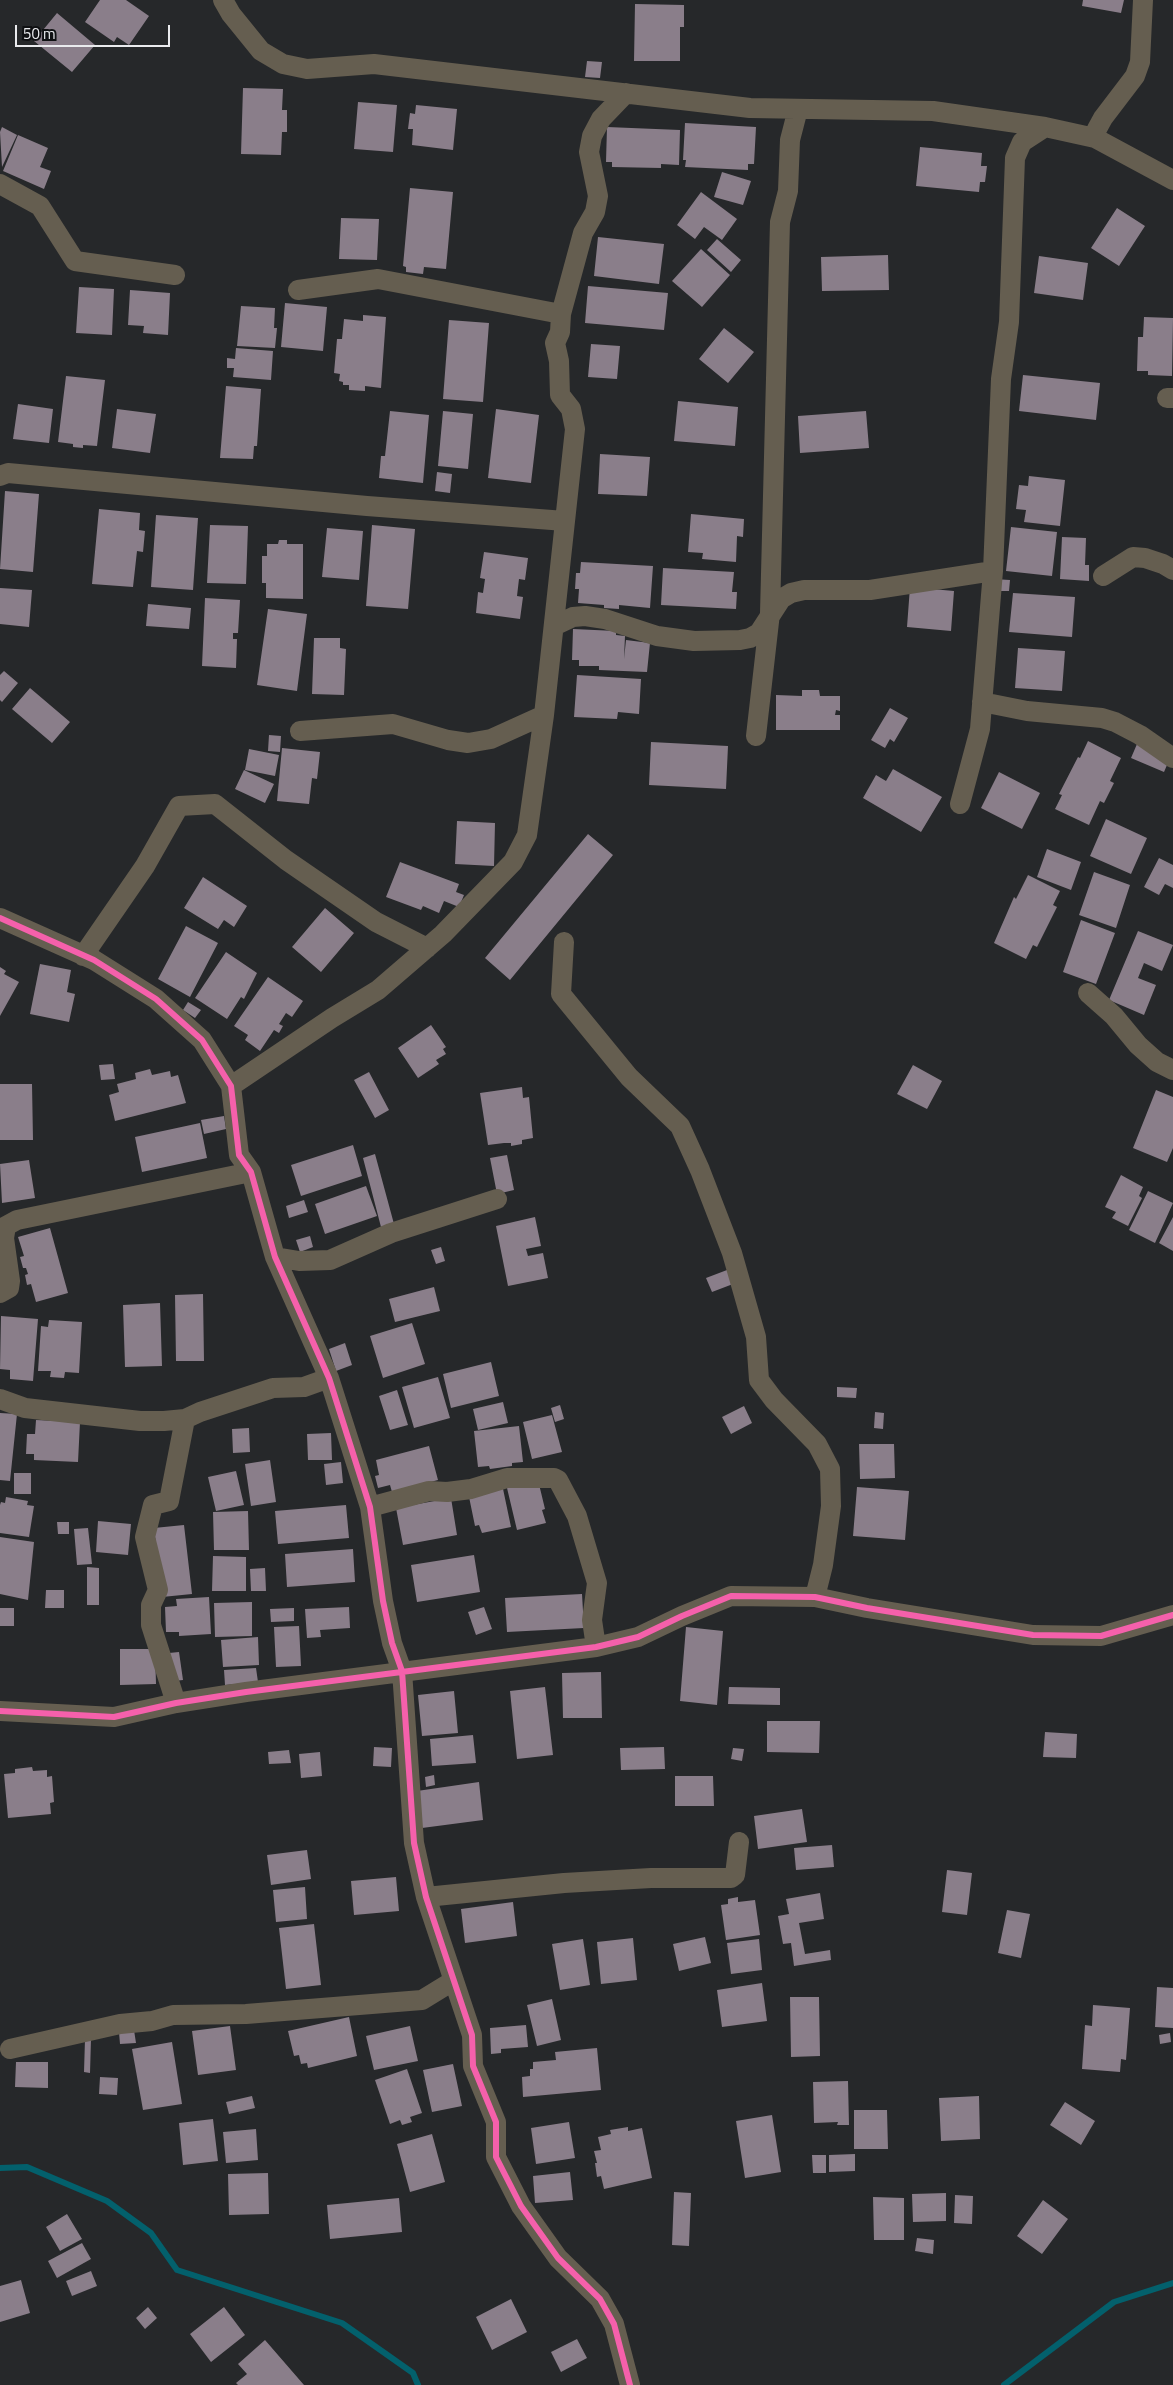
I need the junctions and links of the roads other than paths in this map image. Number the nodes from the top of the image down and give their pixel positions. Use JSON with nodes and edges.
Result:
{"nodes":[{"id":1,"x":223,"y":0,"type":"edge"},
{"id":2,"x":1143,"y":0,"type":"edge"},
{"id":3,"x":626,"y":93,"type":"junction"},
{"id":4,"x":798,"y":109,"type":"junction"},
{"id":5,"x":1045,"y":127,"type":"junction"},
{"id":6,"x":1095,"y":138,"type":"junction"},
{"id":7,"x":1173,"y":180,"type":"edge"},
{"id":8,"x":0,"y":184,"type":"edge"},
{"id":9,"x":175,"y":275,"type":"dead end"},
{"id":10,"x":298,"y":290,"type":"dead end"},
{"id":11,"x":561,"y":314,"type":"junction"},
{"id":12,"x":0,"y":476,"type":"edge"},
{"id":13,"x":566,"y":521,"type":"junction"},
{"id":14,"x":1173,"y":570,"type":"edge"},
{"id":15,"x":993,"y":571,"type":"junction"},
{"id":16,"x":1103,"y":576,"type":"dead end"},
{"id":17,"x":770,"y":614,"type":"junction"},
{"id":18,"x":554,"y":626,"type":"junction"},
{"id":19,"x":982,"y":702,"type":"junction"},
{"id":20,"x":544,"y":715,"type":"junction"},
{"id":21,"x":300,"y":731,"type":"dead end"},
{"id":22,"x":756,"y":736,"type":"dead end"},
{"id":23,"x":1173,"y":758,"type":"edge"},
{"id":24,"x":960,"y":804,"type":"dead end"},
{"id":25,"x":0,"y":918,"type":"edge"},
{"id":26,"x":564,"y":942,"type":"dead end"},
{"id":27,"x":427,"y":948,"type":"junction"},
{"id":28,"x":83,"y":956,"type":"junction"},
{"id":29,"x":1088,"y":993,"type":"dead end"},
{"id":30,"x":1173,"y":1070,"type":"edge"},
{"id":31,"x":231,"y":1086,"type":"junction"},
{"id":32,"x":251,"y":1172,"type":"junction"},
{"id":33,"x":497,"y":1199,"type":"dead end"},
{"id":34,"x":275,"y":1257,"type":"junction"},
{"id":35,"x":0,"y":1293,"type":"edge"},
{"id":36,"x":329,"y":1378,"type":"junction"},
{"id":37,"x":0,"y":1399,"type":"edge"},
{"id":38,"x":185,"y":1419,"type":"junction"},
{"id":39,"x":370,"y":1507,"type":"junction"},
{"id":40,"x":815,"y":1597,"type":"junction"},
{"id":41,"x":1173,"y":1614,"type":"edge"},
{"id":42,"x":596,"y":1647,"type":"junction"},
{"id":43,"x":402,"y":1671,"type":"junction"},
{"id":44,"x":176,"y":1703,"type":"junction"},
{"id":45,"x":0,"y":1711,"type":"edge"},
{"id":46,"x":740,"y":1842,"type":"dead end"},
{"id":47,"x":426,"y":1897,"type":"junction"},
{"id":48,"x":453,"y":1981,"type":"junction"},
{"id":49,"x":10,"y":2049,"type":"dead end"},
{"id":50,"x":630,"y":2385,"type":"edge"}],
"edges":[{"from":1,"to":3,"type":"street"},
{"from":2,"to":6,"type":"street"},
{"from":3,"to":4,"type":"street"},
{"from":3,"to":11,"type":"street"},
{"from":4,"to":5,"type":"street"},
{"from":4,"to":17,"type":"street"},
{"from":5,"to":6,"type":"street"},
{"from":5,"to":15,"type":"street"},
{"from":6,"to":7,"type":"street"},
{"from":8,"to":9,"type":"street"},
{"from":10,"to":11,"type":"street"},
{"from":11,"to":13,"type":"street"},
{"from":12,"to":13,"type":"street"},
{"from":13,"to":18,"type":"street"},
{"from":14,"to":16,"type":"street"},
{"from":15,"to":17,"type":"street"},
{"from":15,"to":19,"type":"street"},
{"from":17,"to":18,"type":"street"},
{"from":17,"to":22,"type":"street"},
{"from":18,"to":20,"type":"street"},
{"from":19,"to":23,"type":"street"},
{"from":19,"to":24,"type":"street"},
{"from":20,"to":21,"type":"street"},
{"from":20,"to":27,"type":"street"},
{"from":25,"to":28,"type":"street"},
{"from":26,"to":40,"type":"street"},
{"from":27,"to":28,"type":"street"},
{"from":27,"to":31,"type":"street"},
{"from":28,"to":31,"type":"street"},
{"from":29,"to":30,"type":"street"},
{"from":31,"to":32,"type":"street"},
{"from":32,"to":34,"type":"street"},
{"from":32,"to":35,"type":"street"},
{"from":33,"to":34,"type":"street"},
{"from":34,"to":36,"type":"street"},
{"from":36,"to":38,"type":"street"},
{"from":36,"to":39,"type":"street"},
{"from":37,"to":38,"type":"street"},
{"from":38,"to":44,"type":"street"},
{"from":39,"to":42,"type":"street"},
{"from":39,"to":43,"type":"street"},
{"from":40,"to":41,"type":"street"},
{"from":40,"to":42,"type":"street"},
{"from":42,"to":43,"type":"street"},
{"from":43,"to":44,"type":"street"},
{"from":43,"to":47,"type":"street"},
{"from":44,"to":45,"type":"street"},
{"from":46,"to":47,"type":"street"},
{"from":47,"to":48,"type":"street"},
{"from":48,"to":49,"type":"street"},
{"from":48,"to":50,"type":"street"}]}
